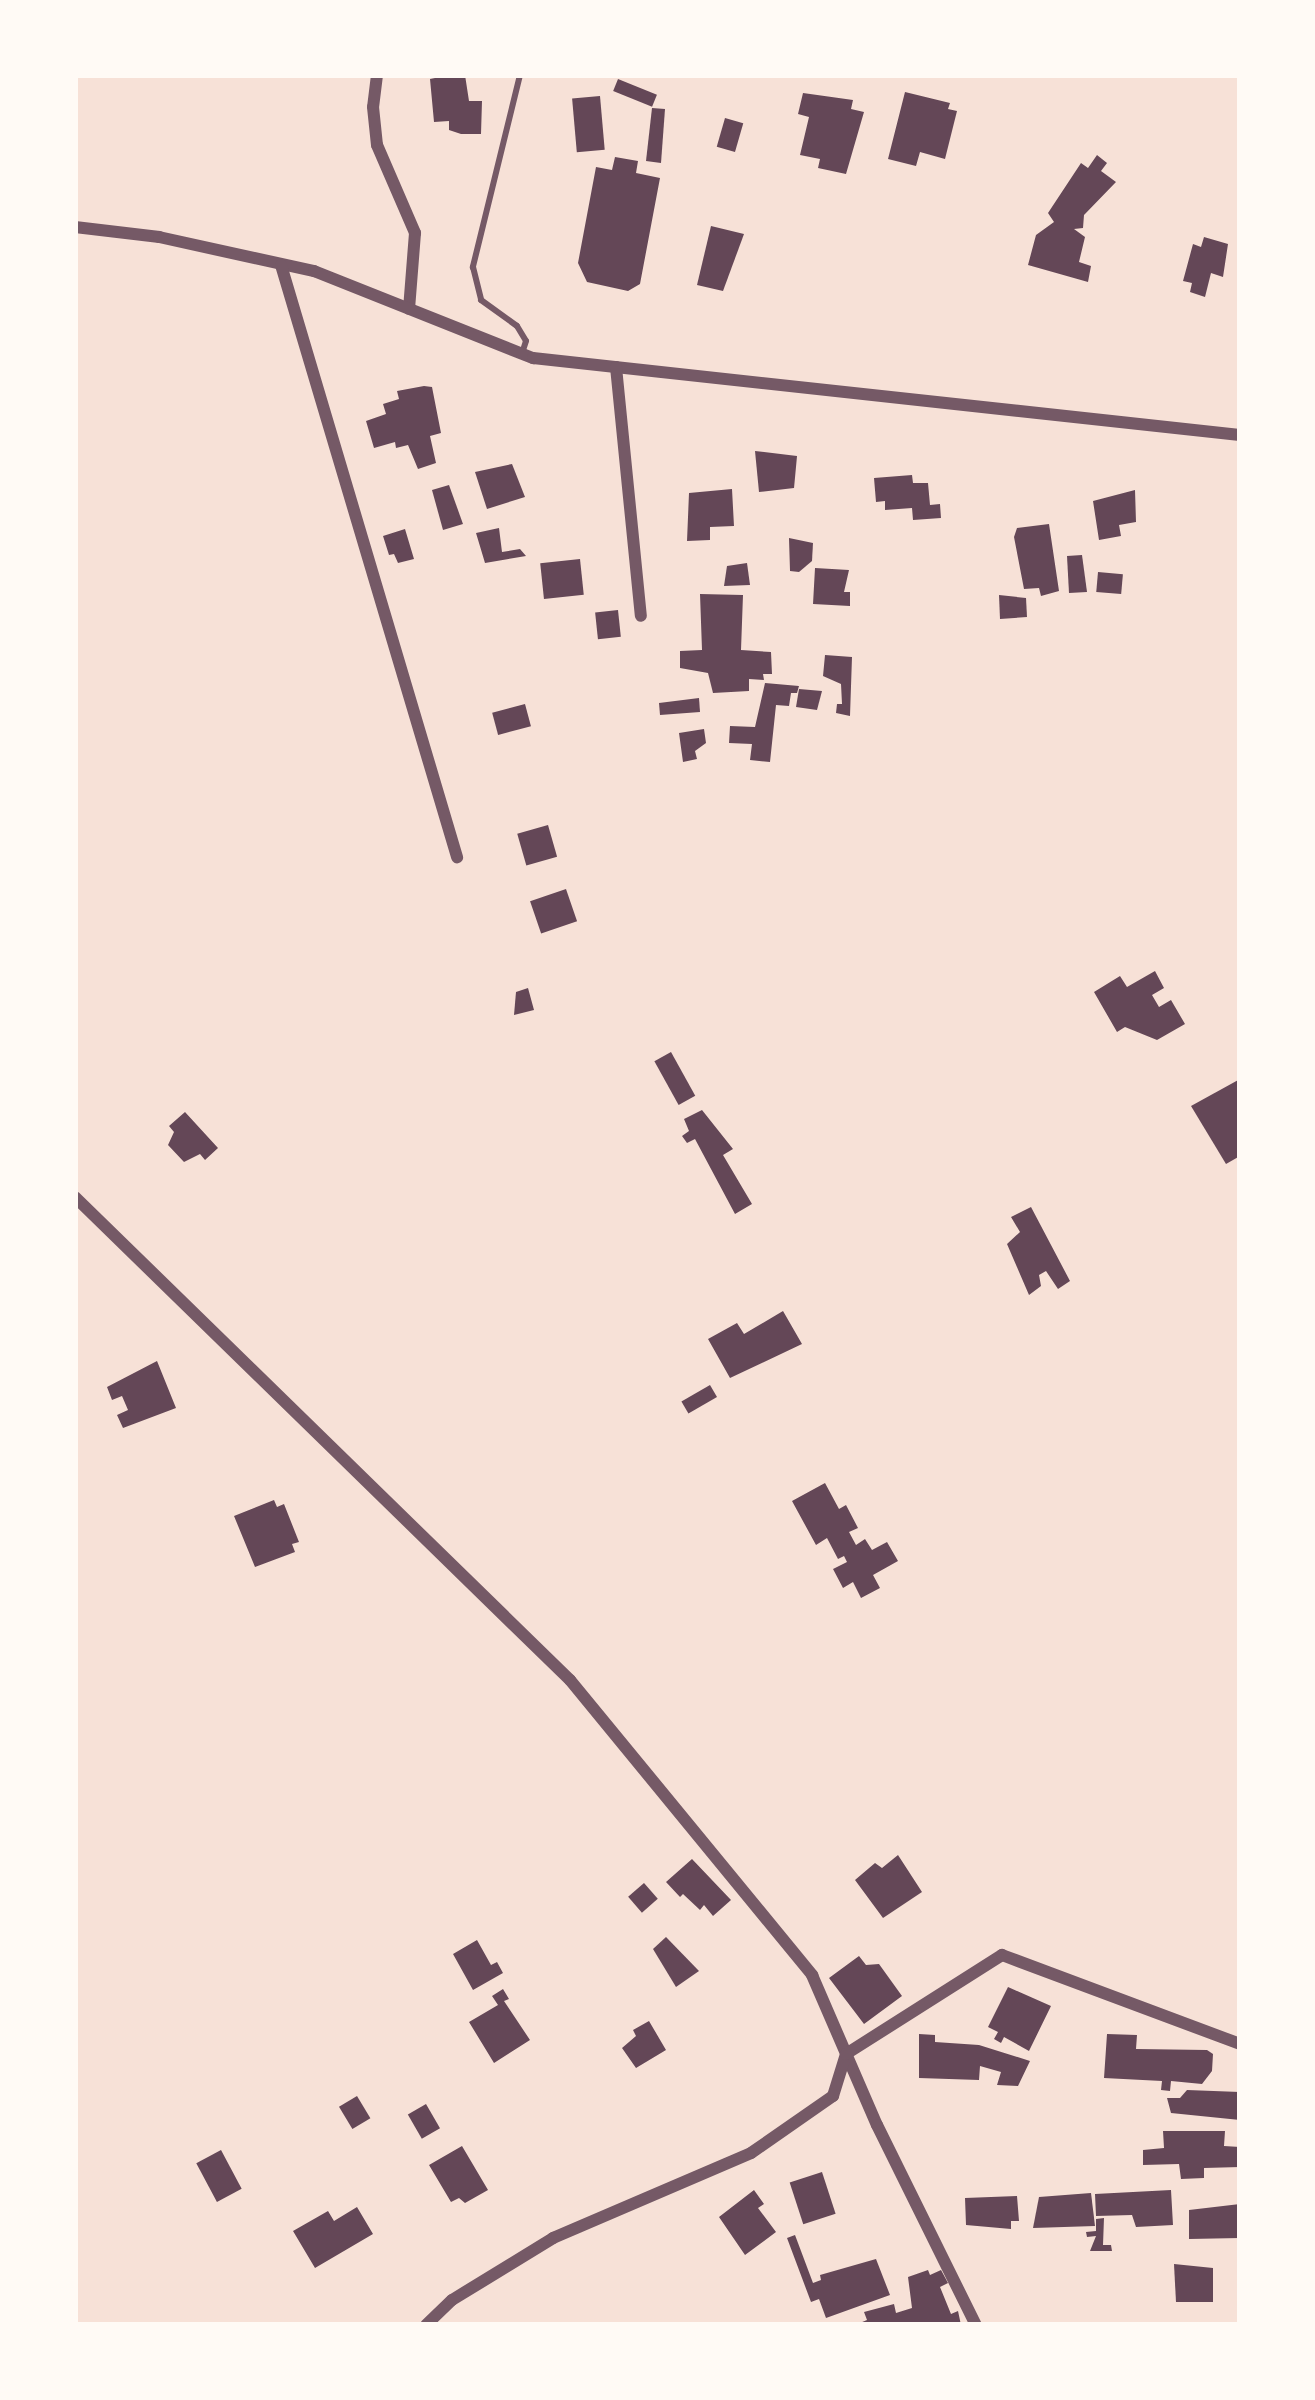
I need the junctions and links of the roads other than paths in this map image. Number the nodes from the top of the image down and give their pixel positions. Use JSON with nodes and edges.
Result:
{"nodes":[{"id":1,"x":377,"y":75,"type":"edge"},
{"id":2,"x":520,"y":75,"type":"edge"},
{"id":3,"x":75,"y":227,"type":"edge"},
{"id":4,"x":281,"y":265,"type":"junction"},
{"id":5,"x":410,"y":309,"type":"junction"},
{"id":6,"x":522,"y":354,"type":"junction"},
{"id":7,"x":616,"y":367,"type":"junction"},
{"id":8,"x":1240,"y":435,"type":"edge"},
{"id":9,"x":641,"y":616,"type":"dead end"},
{"id":10,"x":458,"y":857,"type":"dead end"},
{"id":11,"x":75,"y":1197,"type":"edge"},
{"id":12,"x":1240,"y":2044,"type":"edge"},
{"id":13,"x":846,"y":2054,"type":"junction"},
{"id":14,"x":426,"y":2325,"type":"edge"},
{"id":15,"x":976,"y":2325,"type":"edge"}],
"edges":[{"from":1,"to":5,"type":"street"},
{"from":2,"to":6,"type":"lane"},
{"from":3,"to":4,"type":"street"},
{"from":4,"to":5,"type":"street"},
{"from":4,"to":10,"type":"street"},
{"from":5,"to":6,"type":"street"},
{"from":6,"to":7,"type":"street"},
{"from":7,"to":8,"type":"street"},
{"from":7,"to":9,"type":"street"},
{"from":11,"to":13,"type":"street"},
{"from":12,"to":13,"type":"street"},
{"from":13,"to":14,"type":"street"},
{"from":13,"to":15,"type":"street"}]}
